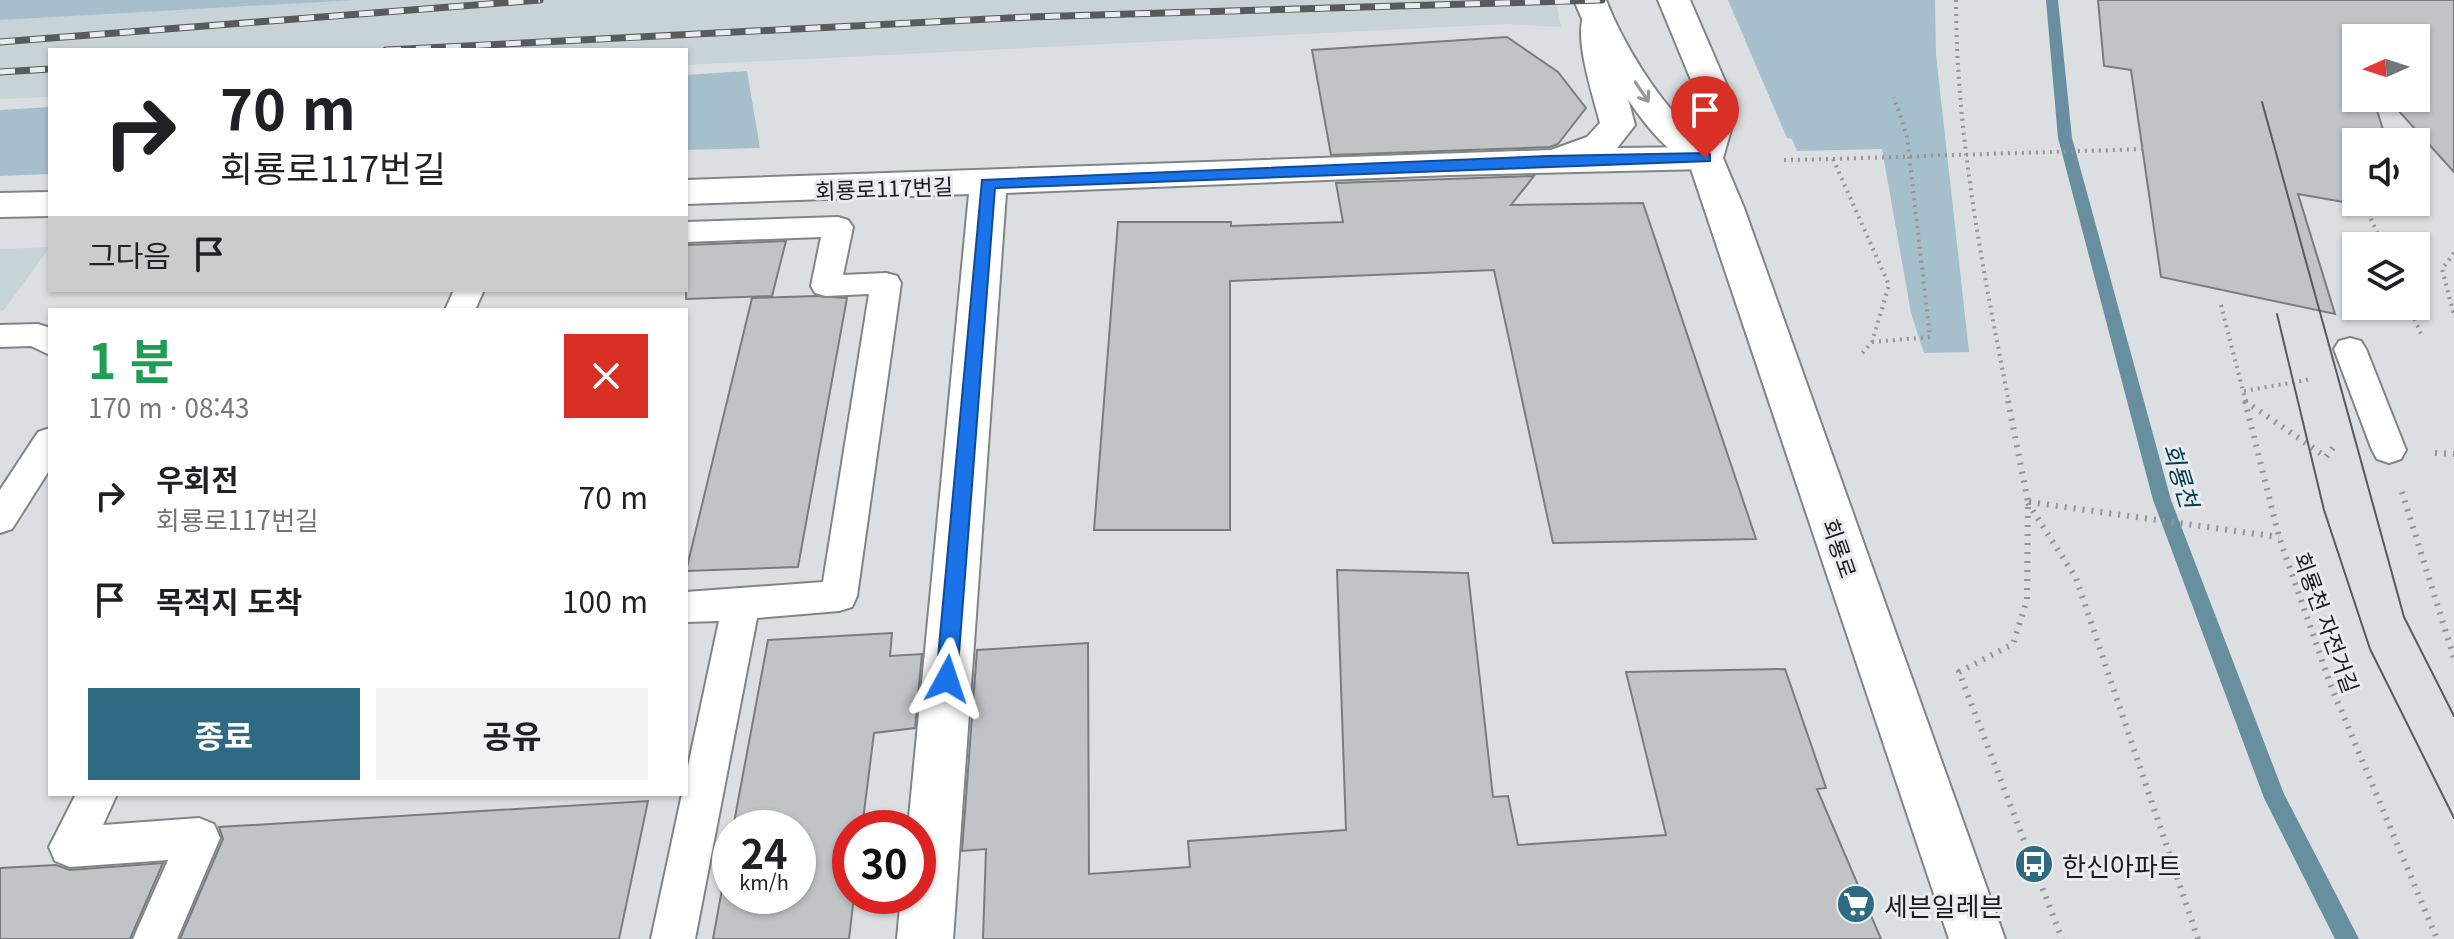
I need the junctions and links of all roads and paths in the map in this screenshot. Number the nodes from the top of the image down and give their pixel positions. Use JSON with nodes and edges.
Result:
{"nodes":[{"id":1,"x":1674,"y":0,"type":"edge"},
{"id":2,"x":1956,"y":0,"type":"edge"},
{"id":3,"x":1594,"y":9,"type":"edge"},
{"id":4,"x":1894,"y":97,"type":"dead end"},
{"id":5,"x":2143,"y":149,"type":"dead end"},
{"id":6,"x":1705,"y":158,"type":"junction"},
{"id":7,"x":1833,"y":159,"type":"junction"},
{"id":8,"x":1547,"y":160,"type":"junction"},
{"id":9,"x":1784,"y":160,"type":"dead end"},
{"id":10,"x":988,"y":184,"type":"junction"},
{"id":11,"x":688,"y":192,"type":"edge"},
{"id":12,"x":48,"y":204,"type":"edge"},
{"id":13,"x":0,"y":205,"type":"edge"},
{"id":14,"x":688,"y":232,"type":"edge"},
{"id":15,"x":2454,"y":253,"type":"edge"},
{"id":16,"x":2221,"y":305,"type":"dead end"},
{"id":17,"x":2454,"y":315,"type":"edge"},
{"id":18,"x":2415,"y":320,"type":"edge"},
{"id":19,"x":2421,"y":334,"type":"dead end"},
{"id":20,"x":0,"y":336,"type":"edge"},
{"id":21,"x":48,"y":342,"type":"edge"},
{"id":22,"x":1872,"y":342,"type":"junction"},
{"id":23,"x":2350,"y":349,"type":"dead end"},
{"id":24,"x":1860,"y":356,"type":"dead end"},
{"id":25,"x":2244,"y":391,"type":"junction"},
{"id":26,"x":2367,"y":394,"type":"junction"},
{"id":27,"x":2245,"y":401,"type":"junction"},
{"id":28,"x":48,"y":444,"type":"edge"},
{"id":29,"x":2389,"y":450,"type":"junction"},
{"id":30,"x":2454,"y":454,"type":"edge"},
{"id":31,"x":2028,"y":502,"type":"junction"},
{"id":32,"x":0,"y":519,"type":"edge"},
{"id":33,"x":2279,"y":537,"type":"junction"},
{"id":34,"x":741,"y":604,"type":"junction"},
{"id":35,"x":688,"y":607,"type":"edge"},
{"id":36,"x":2454,"y":658,"type":"edge"},
{"id":37,"x":96,"y":796,"type":"edge"},
{"id":38,"x":155,"y":939,"type":"edge"},
{"id":39,"x":673,"y":939,"type":"edge"},
{"id":40,"x":925,"y":939,"type":"edge"},
{"id":41,"x":1977,"y":939,"type":"edge"},
{"id":42,"x":2062,"y":939,"type":"edge"},
{"id":43,"x":2198,"y":939,"type":"edge"},
{"id":44,"x":2437,"y":939,"type":"edge"}],
"edges":[{"from":1,"to":6,"type":"street"},
{"from":2,"to":31,"type":"path"},
{"from":3,"to":6,"type":"street","name":"회룡로","one_way":true},
{"from":3,"to":8,"type":"street"},
{"from":4,"to":22,"type":"path"},
{"from":5,"to":7,"type":"path","bridge":true},
{"from":6,"to":8,"type":"street","name":"회룡로117번길"},
{"from":6,"to":41,"type":"street","name":"회룡로"},
{"from":7,"to":9,"type":"path"},
{"from":7,"to":22,"type":"path"},
{"from":8,"to":10,"type":"street","name":"회룡로117번길"},
{"from":10,"to":11,"type":"street","name":"회룡로117번길"},
{"from":10,"to":40,"type":"street"},
{"from":12,"to":13,"type":"street"},
{"from":14,"to":34,"type":"lane"},
{"from":15,"to":17,"type":"path"},
{"from":16,"to":25,"type":"path","name":"회룡천 자전거길"},
{"from":18,"to":19,"type":"path"},
{"from":20,"to":21,"type":"lane"},
{"from":22,"to":24,"type":"path"},
{"from":23,"to":26,"type":"lane"},
{"from":25,"to":26,"type":"path"},
{"from":25,"to":27,"type":"path","name":"회룡천 자전거길"},
{"from":26,"to":27,"type":"path"},
{"from":26,"to":29,"type":"lane"},
{"from":27,"to":33,"type":"path","name":"회룡천 자전거길"},
{"from":28,"to":32,"type":"lane"},
{"from":29,"to":30,"type":"path"},
{"from":29,"to":36,"type":"path"},
{"from":31,"to":33,"type":"path"},
{"from":31,"to":42,"type":"path"},
{"from":31,"to":43,"type":"path"},
{"from":33,"to":44,"type":"path","name":"회룡천 자전거길"},
{"from":34,"to":35,"type":"lane"},
{"from":34,"to":39,"type":"lane"},
{"from":37,"to":38,"type":"lane"}]}
